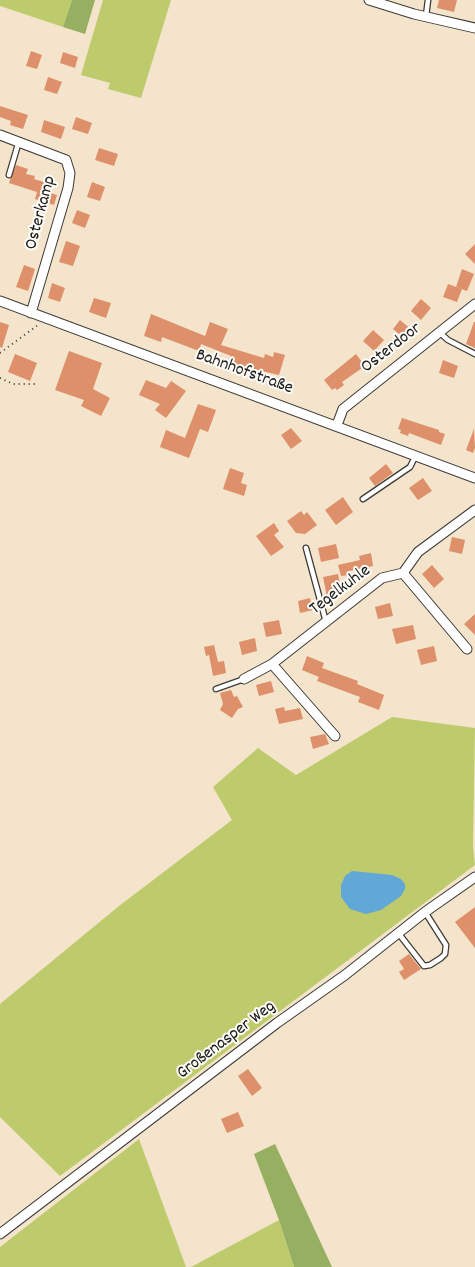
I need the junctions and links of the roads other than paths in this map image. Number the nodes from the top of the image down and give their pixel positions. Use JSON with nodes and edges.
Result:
{"nodes":[{"id":1,"x":369,"y":0,"type":"edge"},
{"id":2,"x":428,"y":0,"type":"edge"},
{"id":3,"x":426,"y":17,"type":"junction"},
{"id":4,"x":475,"y":28,"type":"edge"},
{"id":5,"x":0,"y":135,"type":"edge"},
{"id":6,"x":19,"y":141,"type":"junction"},
{"id":7,"x":9,"y":175,"type":"dead end"},
{"id":8,"x":0,"y":301,"type":"edge"},
{"id":9,"x":475,"y":304,"type":"edge"},
{"id":10,"x":31,"y":312,"type":"junction"},
{"id":11,"x":439,"y":332,"type":"junction"},
{"id":12,"x":475,"y":354,"type":"edge"},
{"id":13,"x":337,"y":425,"type":"junction"},
{"id":14,"x":416,"y":455,"type":"junction"},
{"id":15,"x":475,"y":478,"type":"edge"},
{"id":16,"x":364,"y":499,"type":"dead end"},
{"id":17,"x":475,"y":510,"type":"edge"},
{"id":18,"x":306,"y":548,"type":"dead end"},
{"id":19,"x":403,"y":573,"type":"junction"},
{"id":20,"x":326,"y":622,"type":"junction"},
{"id":21,"x":467,"y":649,"type":"dead end"},
{"id":22,"x":272,"y":664,"type":"junction"},
{"id":23,"x":244,"y":679,"type":"joint"},
{"id":24,"x":216,"y":689,"type":"dead end"},
{"id":25,"x":335,"y":736,"type":"dead end"},
{"id":26,"x":475,"y":878,"type":"edge"},
{"id":27,"x":425,"y":912,"type":"junction"},
{"id":28,"x":399,"y":934,"type":"junction"},
{"id":29,"x":0,"y":1234,"type":"edge"}],
"edges":[{"from":1,"to":3,"type":"street"},
{"from":2,"to":3,"type":"lane"},
{"from":3,"to":4,"type":"street"},
{"from":5,"to":6,"type":"street","name":"Osterkamp"},
{"from":6,"to":7,"type":"lane"},
{"from":6,"to":10,"type":"street","name":"Osterkamp"},
{"from":8,"to":10,"type":"street","name":"Bahnhofstraße"},
{"from":9,"to":11,"type":"street","name":"Osterdoor"},
{"from":10,"to":13,"type":"street","name":"Bahnhofstraße"},
{"from":11,"to":12,"type":"lane"},
{"from":11,"to":13,"type":"street","name":"Osterdoor"},
{"from":13,"to":14,"type":"street","name":"Bahnhofstraße"},
{"from":14,"to":15,"type":"street","name":"Bahnhofstraße"},
{"from":14,"to":16,"type":"lane"},
{"from":17,"to":19,"type":"street"},
{"from":18,"to":20,"type":"lane"},
{"from":19,"to":20,"type":"street","name":"Tegelkuhle"},
{"from":19,"to":21,"type":"street"},
{"from":20,"to":22,"type":"street","name":"Tegelkuhle"},
{"from":22,"to":23,"type":"street","name":"Tegelkuhle"},
{"from":22,"to":25,"type":"street"},
{"from":23,"to":24,"type":"lane"},
{"from":26,"to":27,"type":"street","name":"Großenasper Weg"},
{"from":27,"to":28,"type":"street","name":"Großenasper Weg"},
{"from":27,"to":28,"type":"lane"},
{"from":28,"to":29,"type":"street","name":"Großenasper Weg"}]}
